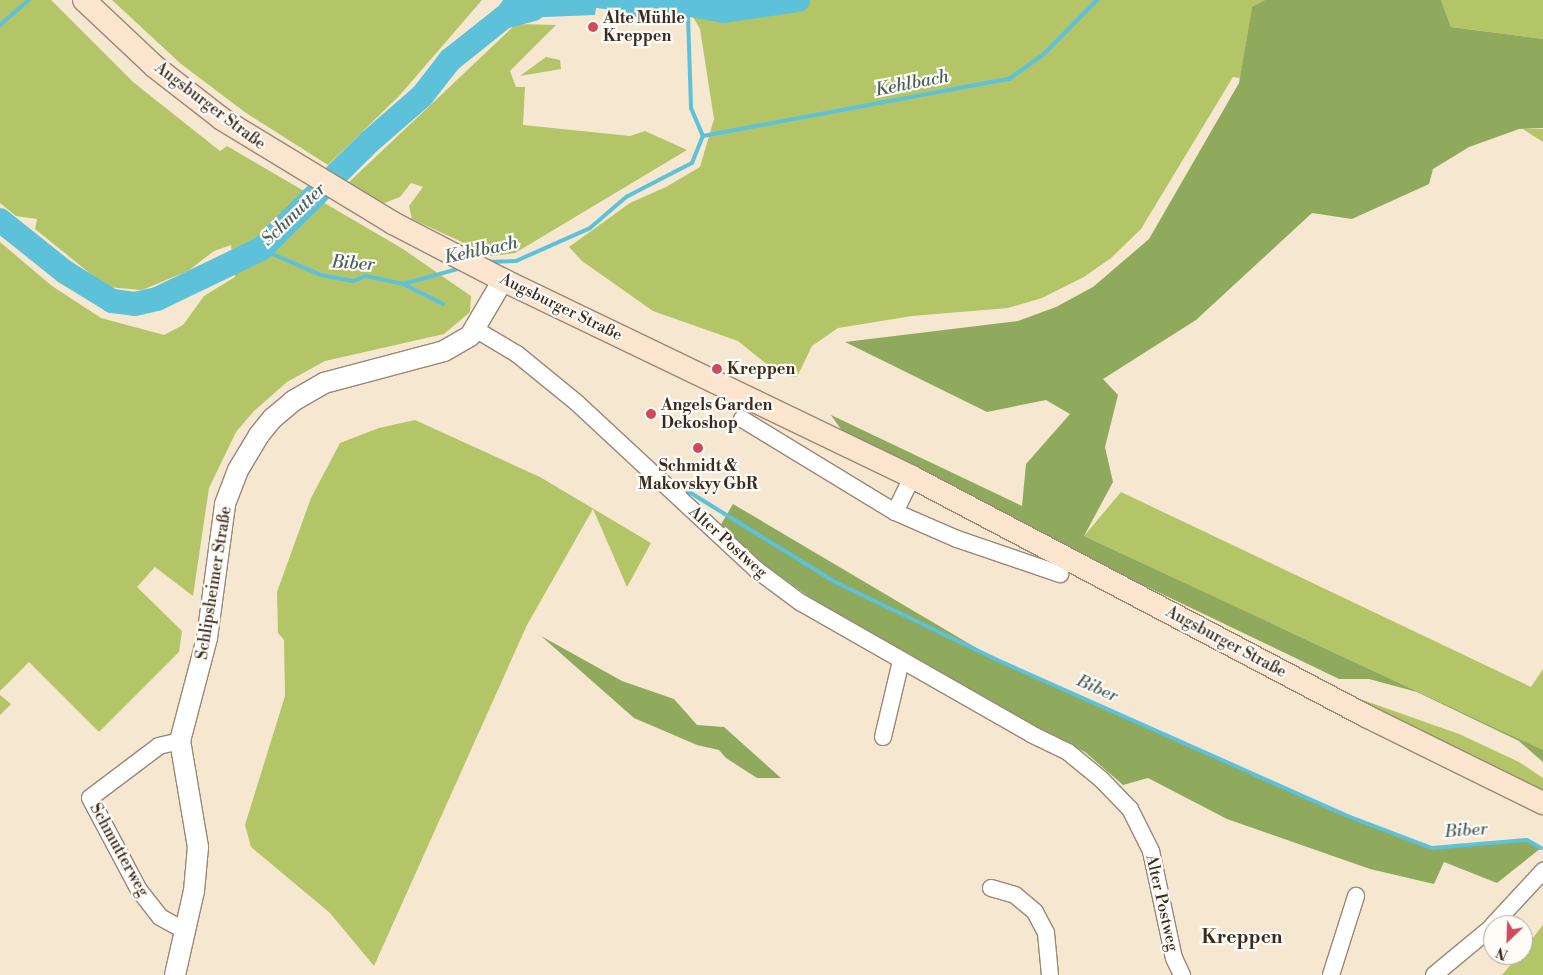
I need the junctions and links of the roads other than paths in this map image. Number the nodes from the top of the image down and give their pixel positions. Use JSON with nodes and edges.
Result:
{"nodes":[{"id":1,"x":84,"y":0,"type":"edge"},
{"id":2,"x":499,"y":278,"type":"junction"},
{"id":3,"x":475,"y":329,"type":"junction"},
{"id":4,"x":742,"y":420,"type":"dead end"},
{"id":5,"x":912,"y":476,"type":"junction"},
{"id":6,"x":895,"y":512,"type":"junction"},
{"id":7,"x":1060,"y":574,"type":"dead end"},
{"id":8,"x":901,"y":661,"type":"junction"},
{"id":9,"x":883,"y":737,"type":"dead end"},
{"id":10,"x":180,"y":741,"type":"junction"},
{"id":11,"x":1543,"y":803,"type":"edge"},
{"id":12,"x":1543,"y":871,"type":"edge"},
{"id":13,"x":991,"y":888,"type":"dead end"},
{"id":14,"x":1356,"y":896,"type":"dead end"},
{"id":15,"x":1502,"y":915,"type":"edge"},
{"id":16,"x":185,"y":931,"type":"junction"},
{"id":17,"x":1483,"y":933,"type":"edge"},
{"id":18,"x":175,"y":975,"type":"edge"},
{"id":19,"x":1050,"y":975,"type":"edge"},
{"id":20,"x":1182,"y":975,"type":"edge"},
{"id":21,"x":1331,"y":975,"type":"edge"},
{"id":22,"x":1434,"y":975,"type":"edge"}],
"edges":[{"from":1,"to":2,"type":"main road","name":"Augsburger Straße"},
{"from":2,"to":3,"type":"street","name":"Schlipsheimer Straße"},
{"from":2,"to":5,"type":"main road","name":"Augsburger Straße"},
{"from":3,"to":8,"type":"street","name":"Alter Postweg"},
{"from":3,"to":10,"type":"street","name":"Schlipsheimer Straße"},
{"from":4,"to":6,"type":"street"},
{"from":5,"to":6,"type":"street"},
{"from":5,"to":11,"type":"main road","name":"Augsburger Straße"},
{"from":6,"to":7,"type":"street"},
{"from":8,"to":9,"type":"street"},
{"from":8,"to":20,"type":"street","name":"Alter Postweg"},
{"from":10,"to":16,"type":"street","name":"Schlipsheimer Straße"},
{"from":10,"to":16,"type":"street","name":"Schmutterweg"},
{"from":12,"to":15,"type":"street"},
{"from":13,"to":19,"type":"street"},
{"from":14,"to":21,"type":"street"},
{"from":16,"to":18,"type":"street","name":"Schlipsheimer Straße"},
{"from":17,"to":22,"type":"street"}]}
